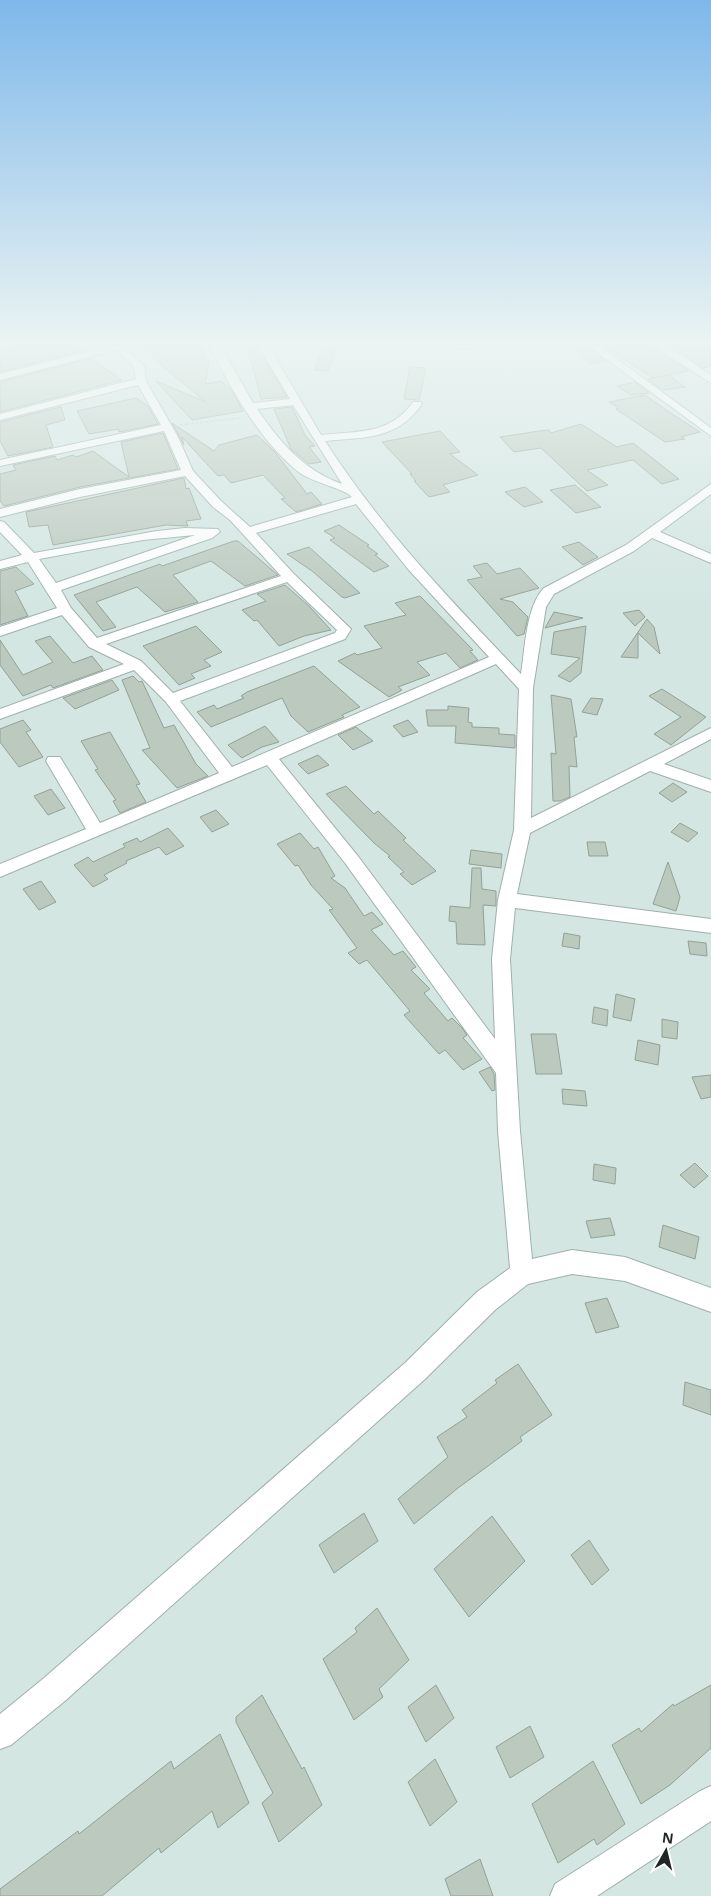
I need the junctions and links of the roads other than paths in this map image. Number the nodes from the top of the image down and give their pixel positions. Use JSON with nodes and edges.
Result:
{"nodes":[{"id":1,"x":136,"y":433,"type":"edge"},
{"id":2,"x":170,"y":433,"type":"edge"},
{"id":3,"x":271,"y":433,"type":"edge"},
{"id":4,"x":317,"y":433,"type":"edge"},
{"id":5,"x":354,"y":433,"type":"edge"},
{"id":6,"x":320,"y":438,"type":"junction"},
{"id":7,"x":0,"y":462,"type":"edge"},
{"id":8,"x":188,"y":472,"type":"junction"},
{"id":9,"x":711,"y":488,"type":"edge"},
{"id":10,"x":357,"y":496,"type":"junction"},
{"id":11,"x":0,"y":513,"type":"edge"},
{"id":12,"x":0,"y":525,"type":"edge"},
{"id":13,"x":244,"y":529,"type":"junction"},
{"id":14,"x":214,"y":532,"type":"junction"},
{"id":15,"x":652,"y":533,"type":"junction"},
{"id":16,"x":30,"y":556,"type":"junction"},
{"id":17,"x":711,"y":559,"type":"edge"},
{"id":18,"x":0,"y":566,"type":"edge"},
{"id":19,"x":289,"y":578,"type":"junction"},
{"id":20,"x":53,"y":588,"type":"junction"},
{"id":21,"x":65,"y":610,"type":"junction"},
{"id":22,"x":0,"y":632,"type":"edge"},
{"id":23,"x":94,"y":644,"type":"junction"},
{"id":24,"x":498,"y":658,"type":"junction"},
{"id":25,"x":136,"y":664,"type":"junction"},
{"id":26,"x":526,"y":688,"type":"junction"},
{"id":27,"x":172,"y":699,"type":"junction"},
{"id":28,"x":0,"y":714,"type":"edge"},
{"id":29,"x":711,"y":734,"type":"edge"},
{"id":30,"x":269,"y":757,"type":"junction"},
{"id":31,"x":54,"y":761,"type":"dead end"},
{"id":32,"x":650,"y":765,"type":"junction"},
{"id":33,"x":228,"y":774,"type":"junction"},
{"id":34,"x":711,"y":786,"type":"edge"},
{"id":35,"x":522,"y":830,"type":"junction"},
{"id":36,"x":96,"y":831,"type":"junction"},
{"id":37,"x":0,"y":871,"type":"edge"},
{"id":38,"x":507,"y":900,"type":"junction"},
{"id":39,"x":711,"y":926,"type":"edge"},
{"id":40,"x":506,"y":1072,"type":"junction"},
{"id":41,"x":522,"y":1273,"type":"junction"},
{"id":42,"x":711,"y":1300,"type":"edge"},
{"id":43,"x":0,"y":1734,"type":"edge"},
{"id":44,"x":711,"y":1803,"type":"edge"},
{"id":45,"x":567,"y":1896,"type":"edge"}],
"edges":[{"from":1,"to":7,"type":"street"},
{"from":2,"to":8,"type":"street"},
{"from":3,"to":10,"type":"street"},
{"from":4,"to":6,"type":"street"},
{"from":5,"to":6,"type":"street"},
{"from":6,"to":10,"type":"street"},
{"from":8,"to":11,"type":"street"},
{"from":8,"to":13,"type":"street"},
{"from":9,"to":15,"type":"street"},
{"from":10,"to":13,"type":"street"},
{"from":10,"to":24,"type":"street"},
{"from":12,"to":16,"type":"street"},
{"from":13,"to":14,"type":"street"},
{"from":13,"to":19,"type":"street"},
{"from":14,"to":16,"type":"street"},
{"from":14,"to":20,"type":"street"},
{"from":15,"to":17,"type":"street"},
{"from":15,"to":26,"type":"street"},
{"from":16,"to":18,"type":"street"},
{"from":16,"to":20,"type":"street"},
{"from":19,"to":23,"type":"street"},
{"from":19,"to":27,"type":"street"},
{"from":20,"to":21,"type":"street"},
{"from":21,"to":22,"type":"street"},
{"from":21,"to":23,"type":"street"},
{"from":23,"to":25,"type":"street"},
{"from":24,"to":26,"type":"street"},
{"from":24,"to":30,"type":"street"},
{"from":25,"to":27,"type":"street"},
{"from":25,"to":28,"type":"street"},
{"from":26,"to":35,"type":"street"},
{"from":27,"to":33,"type":"street"},
{"from":29,"to":32,"type":"street"},
{"from":30,"to":33,"type":"street"},
{"from":30,"to":40,"type":"street"},
{"from":31,"to":36,"type":"street"},
{"from":32,"to":34,"type":"street"},
{"from":32,"to":35,"type":"street"},
{"from":33,"to":36,"type":"street"},
{"from":35,"to":38,"type":"street"},
{"from":36,"to":37,"type":"street"},
{"from":38,"to":39,"type":"street"},
{"from":38,"to":40,"type":"street"},
{"from":40,"to":41,"type":"street"},
{"from":41,"to":42,"type":"street"},
{"from":41,"to":43,"type":"street"},
{"from":44,"to":45,"type":"street"}]}
